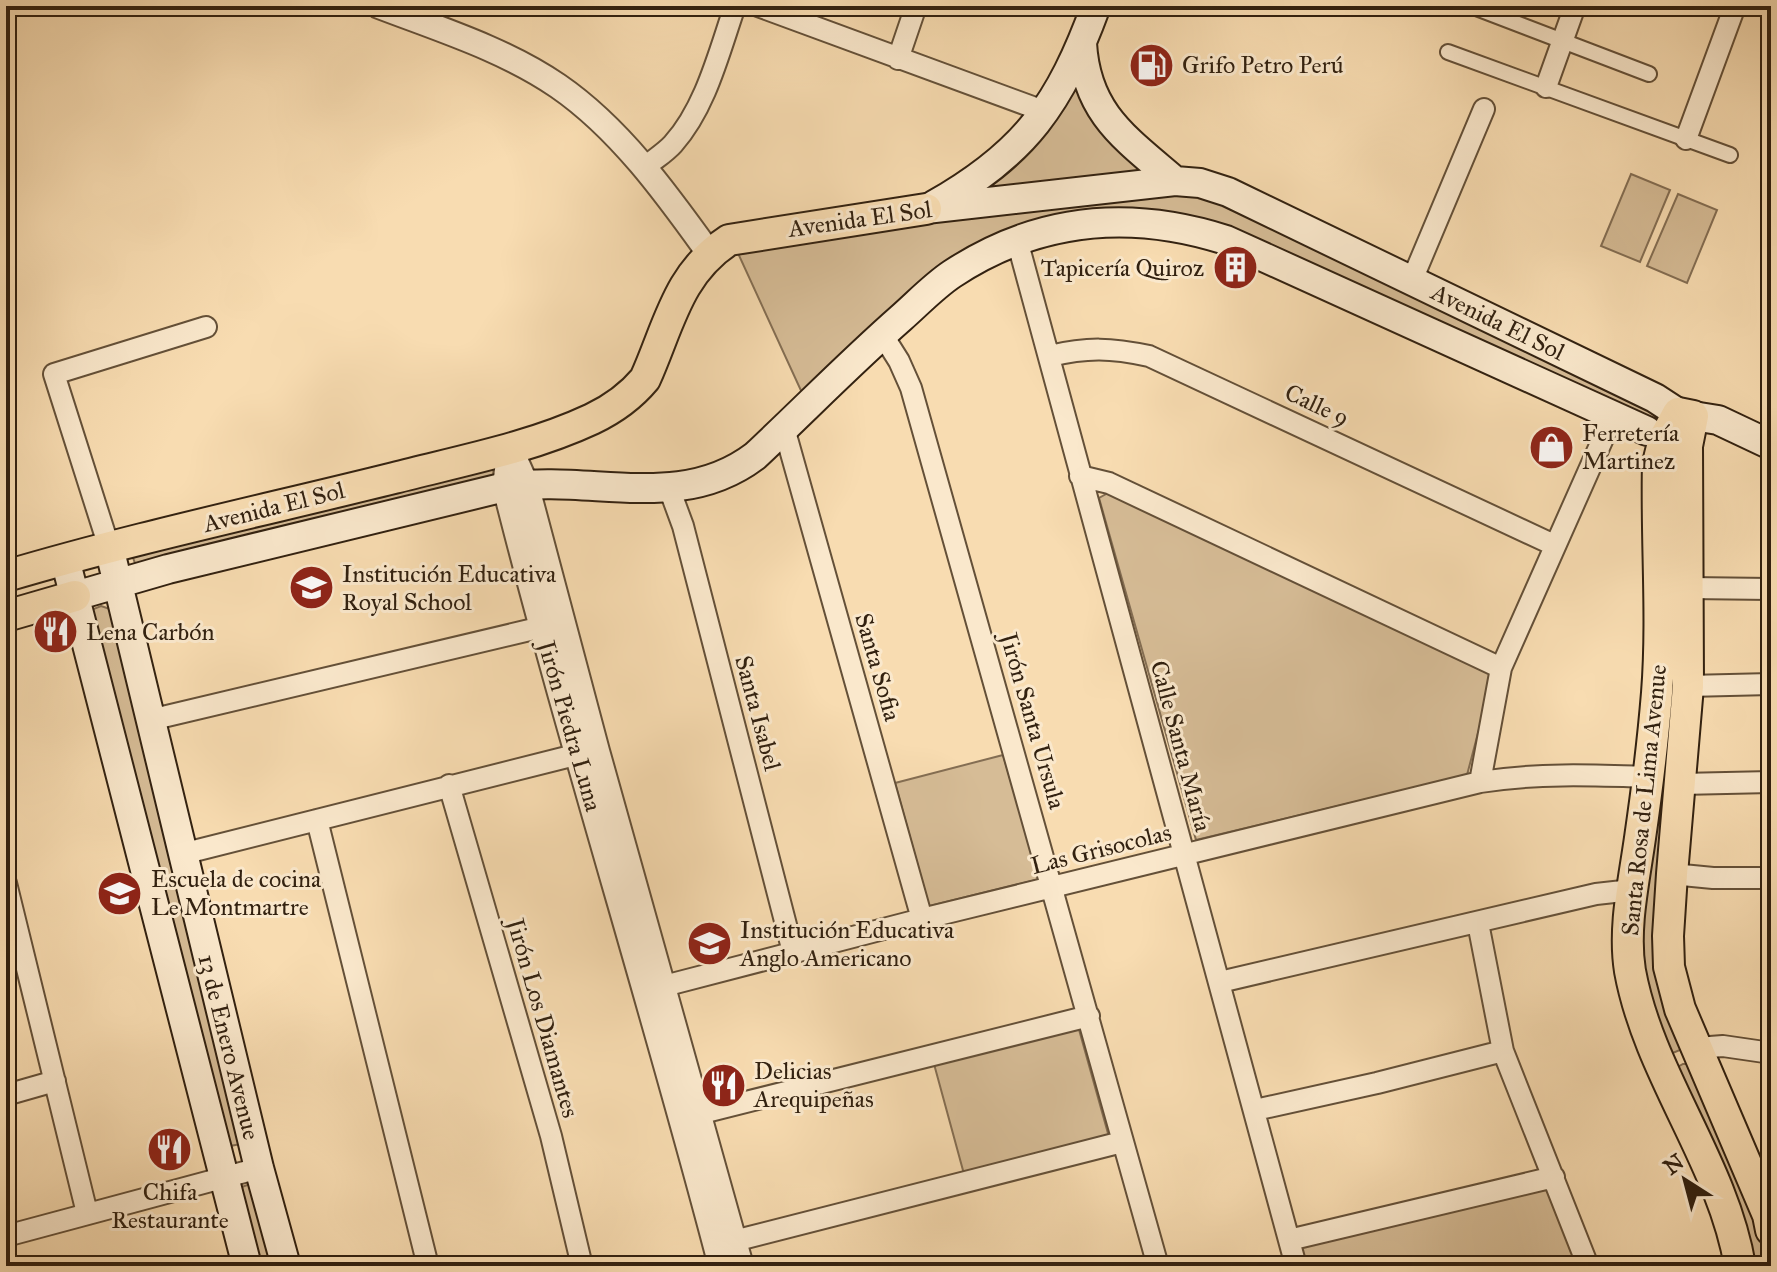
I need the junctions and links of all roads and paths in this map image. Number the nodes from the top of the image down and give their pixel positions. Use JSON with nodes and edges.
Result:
{"nodes":[{"id":1,"x":379,"y":6,"type":"edge"},
{"id":2,"x":735,"y":6,"type":"edge"},
{"id":3,"x":758,"y":6,"type":"edge"},
{"id":4,"x":916,"y":6,"type":"edge"},
{"id":5,"x":1096,"y":6,"type":"edge"},
{"id":6,"x":1471,"y":6,"type":"edge"},
{"id":7,"x":1575,"y":6,"type":"edge"},
{"id":8,"x":1735,"y":6,"type":"edge"},
{"id":9,"x":1563,"y":41,"type":"junction"},
{"id":10,"x":1082,"y":43,"type":"junction"},
{"id":11,"x":1448,"y":52,"type":"dead end"},
{"id":12,"x":898,"y":59,"type":"junction"},
{"id":13,"x":1649,"y":74,"type":"dead end"},
{"id":14,"x":1546,"y":87,"type":"junction"},
{"id":15,"x":1484,"y":109,"type":"dead end"},
{"id":16,"x":1046,"y":112,"type":"junction"},
{"id":17,"x":1686,"y":139,"type":"junction"},
{"id":18,"x":1730,"y":155,"type":"dead end"},
{"id":19,"x":644,"y":168,"type":"junction"},
{"id":20,"x":1175,"y":181,"type":"junction"},
{"id":21,"x":926,"y":209,"type":"junction"},
{"id":22,"x":1017,"y":240,"type":"junction"},
{"id":23,"x":709,"y":253,"type":"junction"},
{"id":24,"x":1412,"y":280,"type":"junction"},
{"id":25,"x":206,"y":327,"type":"dead end"},
{"id":26,"x":882,"y":334,"type":"junction"},
{"id":27,"x":1050,"y":356,"type":"junction"},
{"id":28,"x":1613,"y":416,"type":"junction"},
{"id":29,"x":784,"y":428,"type":"junction"},
{"id":30,"x":1674,"y":429,"type":"junction"},
{"id":31,"x":1771,"y":445,"type":"edge"},
{"id":32,"x":510,"y":448,"type":"junction"},
{"id":33,"x":1080,"y":476,"type":"junction"},
{"id":34,"x":516,"y":485,"type":"junction"},
{"id":35,"x":669,"y":488,"type":"junction"},
{"id":36,"x":1554,"y":545,"type":"junction"},
{"id":37,"x":109,"y":547,"type":"junction"},
{"id":38,"x":65,"y":559,"type":"junction"},
{"id":39,"x":6,"y":576,"type":"edge"},
{"id":40,"x":117,"y":583,"type":"junction"},
{"id":41,"x":1689,"y":588,"type":"junction"},
{"id":42,"x":1771,"y":589,"type":"edge"},
{"id":43,"x":75,"y":596,"type":"junction"},
{"id":44,"x":6,"y":616,"type":"edge"},
{"id":45,"x":552,"y":625,"type":"junction"},
{"id":46,"x":1501,"y":668,"type":"junction"},
{"id":47,"x":1771,"y":684,"type":"edge"},
{"id":48,"x":1688,"y":686,"type":"junction"},
{"id":49,"x":150,"y":720,"type":"junction"},
{"id":50,"x":579,"y":754,"type":"junction"},
{"id":51,"x":1649,"y":777,"type":"junction"},
{"id":52,"x":1480,"y":782,"type":"junction"},
{"id":53,"x":1771,"y":782,"type":"edge"},
{"id":54,"x":1681,"y":784,"type":"junction"},
{"id":55,"x":449,"y":785,"type":"junction"},
{"id":56,"x":317,"y":820,"type":"junction"},
{"id":57,"x":182,"y":854,"type":"junction"},
{"id":58,"x":1184,"y":855,"type":"junction"},
{"id":59,"x":1672,"y":874,"type":"junction"},
{"id":60,"x":1771,"y":878,"type":"edge"},
{"id":61,"x":6,"y":883,"type":"edge"},
{"id":62,"x":1053,"y":888,"type":"junction"},
{"id":63,"x":1632,"y":890,"type":"junction"},
{"id":64,"x":922,"y":919,"type":"junction"},
{"id":65,"x":1478,"y":923,"type":"junction"},
{"id":66,"x":793,"y":952,"type":"junction"},
{"id":67,"x":1220,"y":982,"type":"junction"},
{"id":68,"x":664,"y":986,"type":"junction"},
{"id":69,"x":1089,"y":1016,"type":"junction"},
{"id":70,"x":1697,"y":1048,"type":"junction"},
{"id":71,"x":1503,"y":1051,"type":"junction"},
{"id":72,"x":1771,"y":1053,"type":"edge"},
{"id":73,"x":1661,"y":1068,"type":"junction"},
{"id":74,"x":55,"y":1081,"type":"junction"},
{"id":75,"x":6,"y":1095,"type":"edge"},
{"id":76,"x":1255,"y":1110,"type":"junction"},
{"id":77,"x":691,"y":1116,"type":"junction"},
{"id":78,"x":1122,"y":1142,"type":"junction"},
{"id":79,"x":259,"y":1168,"type":"junction"},
{"id":80,"x":1554,"y":1177,"type":"junction"},
{"id":81,"x":225,"y":1178,"type":"junction"},
{"id":82,"x":87,"y":1213,"type":"junction"},
{"id":83,"x":1770,"y":1221,"type":"edge"},
{"id":84,"x":6,"y":1236,"type":"edge"},
{"id":85,"x":1289,"y":1240,"type":"junction"},
{"id":86,"x":734,"y":1241,"type":"junction"},
{"id":87,"x":247,"y":1266,"type":"edge"},
{"id":88,"x":286,"y":1266,"type":"edge"},
{"id":89,"x":428,"y":1266,"type":"edge"},
{"id":90,"x":582,"y":1266,"type":"edge"},
{"id":91,"x":721,"y":1266,"type":"edge"},
{"id":92,"x":741,"y":1266,"type":"edge"},
{"id":93,"x":1158,"y":1266,"type":"edge"},
{"id":94,"x":1296,"y":1266,"type":"edge"},
{"id":95,"x":1588,"y":1266,"type":"edge"},
{"id":96,"x":1740,"y":1266,"type":"edge"}],
"edges":[{"from":1,"to":19,"type":"street"},
{"from":2,"to":19,"type":"street"},
{"from":3,"to":12,"type":"street"},
{"from":4,"to":12,"type":"street"},
{"from":5,"to":10,"type":"main road"},
{"from":6,"to":9,"type":"street"},
{"from":7,"to":9,"type":"street"},
{"from":8,"to":17,"type":"street"},
{"from":9,"to":13,"type":"street"},
{"from":9,"to":14,"type":"street"},
{"from":10,"to":16,"type":"main road"},
{"from":10,"to":20,"type":"main road"},
{"from":11,"to":14,"type":"street"},
{"from":12,"to":16,"type":"street"},
{"from":14,"to":17,"type":"street"},
{"from":15,"to":24,"type":"street"},
{"from":16,"to":21,"type":"main road"},
{"from":17,"to":18,"type":"street"},
{"from":19,"to":23,"type":"street"},
{"from":20,"to":21,"type":"main road","name":"Avenida El Sol"},
{"from":20,"to":24,"type":"main road","name":"Avenida El Sol"},
{"from":21,"to":23,"type":"main road","name":"Avenida El Sol"},
{"from":22,"to":26,"type":"main road","name":"Avenida El Sol"},
{"from":22,"to":27,"type":"street","name":"Calle Santa María"},
{"from":22,"to":28,"type":"main road","name":"Avenida El Sol"},
{"from":23,"to":32,"type":"main road","name":"Avenida El Sol"},
{"from":24,"to":30,"type":"main road","name":"Avenida El Sol"},
{"from":25,"to":37,"type":"street"},
{"from":26,"to":29,"type":"main road","name":"Avenida El Sol"},
{"from":26,"to":62,"type":"street","name":"Jirón Santa Ursula"},
{"from":27,"to":33,"type":"street","name":"Calle Santa María"},
{"from":27,"to":36,"type":"street","name":"Calle 9"},
{"from":28,"to":30,"type":"main road","name":"Avenida El Sol"},
{"from":28,"to":36,"type":"street"},
{"from":29,"to":35,"type":"main road","name":"Avenida El Sol"},
{"from":29,"to":64,"type":"street","name":"Santa Sofia"},
{"from":30,"to":31,"type":"main road","name":"Avenida El Sol"},
{"from":30,"to":41,"type":"main road","name":"Santa Rosa de Lima Avenue"},
{"from":30,"to":51,"type":"main road","name":"Santa Rosa de Lima Avenue"},
{"from":32,"to":34,"type":"street","name":"Jirón Piedra Luna"},
{"from":32,"to":37,"type":"main road","name":"Avenida El Sol"},
{"from":33,"to":46,"type":"street"},
{"from":33,"to":58,"type":"street","name":"Calle Santa María"},
{"from":34,"to":35,"type":"main road","name":"Avenida El Sol"},
{"from":34,"to":40,"type":"main road","name":"Avenida El Sol"},
{"from":34,"to":45,"type":"street","name":"Jirón Piedra Luna"},
{"from":35,"to":66,"type":"street","name":"Santa Isabel"},
{"from":36,"to":46,"type":"street"},
{"from":37,"to":38,"type":"main road","name":"Avenida El Sol"},
{"from":37,"to":40,"type":"main road","name":"13 de Enero Avenue"},
{"from":38,"to":39,"type":"main road","name":"Avenida El Sol"},
{"from":38,"to":43,"type":"main road","name":"13 de Enero Avenue"},
{"from":40,"to":43,"type":"main road","name":"Avenida El Sol"},
{"from":40,"to":49,"type":"main road","name":"13 de Enero Avenue"},
{"from":41,"to":42,"type":"street"},
{"from":41,"to":48,"type":"main road","name":"Santa Rosa de Lima Avenue"},
{"from":43,"to":44,"type":"main road","name":"Avenida El Sol"},
{"from":43,"to":81,"type":"main road","name":"13 de Enero Avenue"},
{"from":45,"to":49,"type":"street"},
{"from":45,"to":50,"type":"street","name":"Jirón Piedra Luna"},
{"from":45,"to":68,"type":"street","name":"Jirón Piedra Luna"},
{"from":46,"to":52,"type":"street"},
{"from":47,"to":48,"type":"street"},
{"from":48,"to":54,"type":"main road","name":"Santa Rosa de Lima Avenue"},
{"from":49,"to":57,"type":"main road","name":"13 de Enero Avenue"},
{"from":50,"to":55,"type":"street"},
{"from":50,"to":77,"type":"street","name":"Jirón Piedra Luna"},
{"from":51,"to":52,"type":"street","name":"Las Grisocolas"},
{"from":51,"to":63,"type":"main road","name":"Santa Rosa de Lima Avenue"},
{"from":52,"to":58,"type":"street","name":"Las Grisocolas"},
{"from":53,"to":54,"type":"street"},
{"from":54,"to":59,"type":"main road","name":"Santa Rosa de Lima Avenue"},
{"from":55,"to":56,"type":"street"},
{"from":55,"to":90,"type":"street","name":"Jirón Los Diamantes"},
{"from":56,"to":57,"type":"street"},
{"from":56,"to":89,"type":"street"},
{"from":57,"to":79,"type":"main road","name":"13 de Enero Avenue"},
{"from":58,"to":62,"type":"street","name":"Las Grisocolas"},
{"from":58,"to":67,"type":"street","name":"Calle Santa María"},
{"from":59,"to":60,"type":"street"},
{"from":59,"to":70,"type":"main road","name":"Santa Rosa de Lima Avenue"},
{"from":61,"to":74,"type":"street"},
{"from":62,"to":64,"type":"street","name":"Las Grisocolas"},
{"from":62,"to":69,"type":"street","name":"Jirón Santa Ursula"},
{"from":63,"to":65,"type":"street"},
{"from":63,"to":73,"type":"main road","name":"Santa Rosa de Lima Avenue"},
{"from":64,"to":66,"type":"street","name":"Las Grisocolas"},
{"from":65,"to":67,"type":"street"},
{"from":65,"to":71,"type":"street"},
{"from":66,"to":68,"type":"street","name":"Las Grisocolas"},
{"from":67,"to":76,"type":"street","name":"Calle Santa María"},
{"from":68,"to":77,"type":"street","name":"Jirón Piedra Luna"},
{"from":69,"to":77,"type":"street"},
{"from":69,"to":78,"type":"street","name":"Jirón Santa Ursula"},
{"from":70,"to":72,"type":"street"},
{"from":70,"to":73,"type":"main road"},
{"from":70,"to":83,"type":"main road","name":"Santa Rosa de Lima Avenue"},
{"from":71,"to":76,"type":"street"},
{"from":71,"to":80,"type":"street"},
{"from":73,"to":96,"type":"main road","name":"Santa Rosa de Lima Avenue"},
{"from":74,"to":75,"type":"street"},
{"from":74,"to":82,"type":"street"},
{"from":76,"to":85,"type":"street","name":"Calle Santa María"},
{"from":77,"to":86,"type":"street","name":"Jirón Piedra Luna"},
{"from":77,"to":91,"type":"street","name":"Jirón Piedra Luna"},
{"from":78,"to":86,"type":"street"},
{"from":78,"to":93,"type":"street","name":"Jirón Santa Ursula"},
{"from":79,"to":81,"type":"street"},
{"from":79,"to":88,"type":"main road","name":"13 de Enero Avenue"},
{"from":80,"to":85,"type":"street"},
{"from":80,"to":95,"type":"street"},
{"from":81,"to":82,"type":"street"},
{"from":81,"to":87,"type":"main road","name":"13 de Enero Avenue"},
{"from":82,"to":84,"type":"street"},
{"from":85,"to":94,"type":"street","name":"Calle Santa María"},
{"from":86,"to":92,"type":"street","name":"Jirón Piedra Luna"}]}
